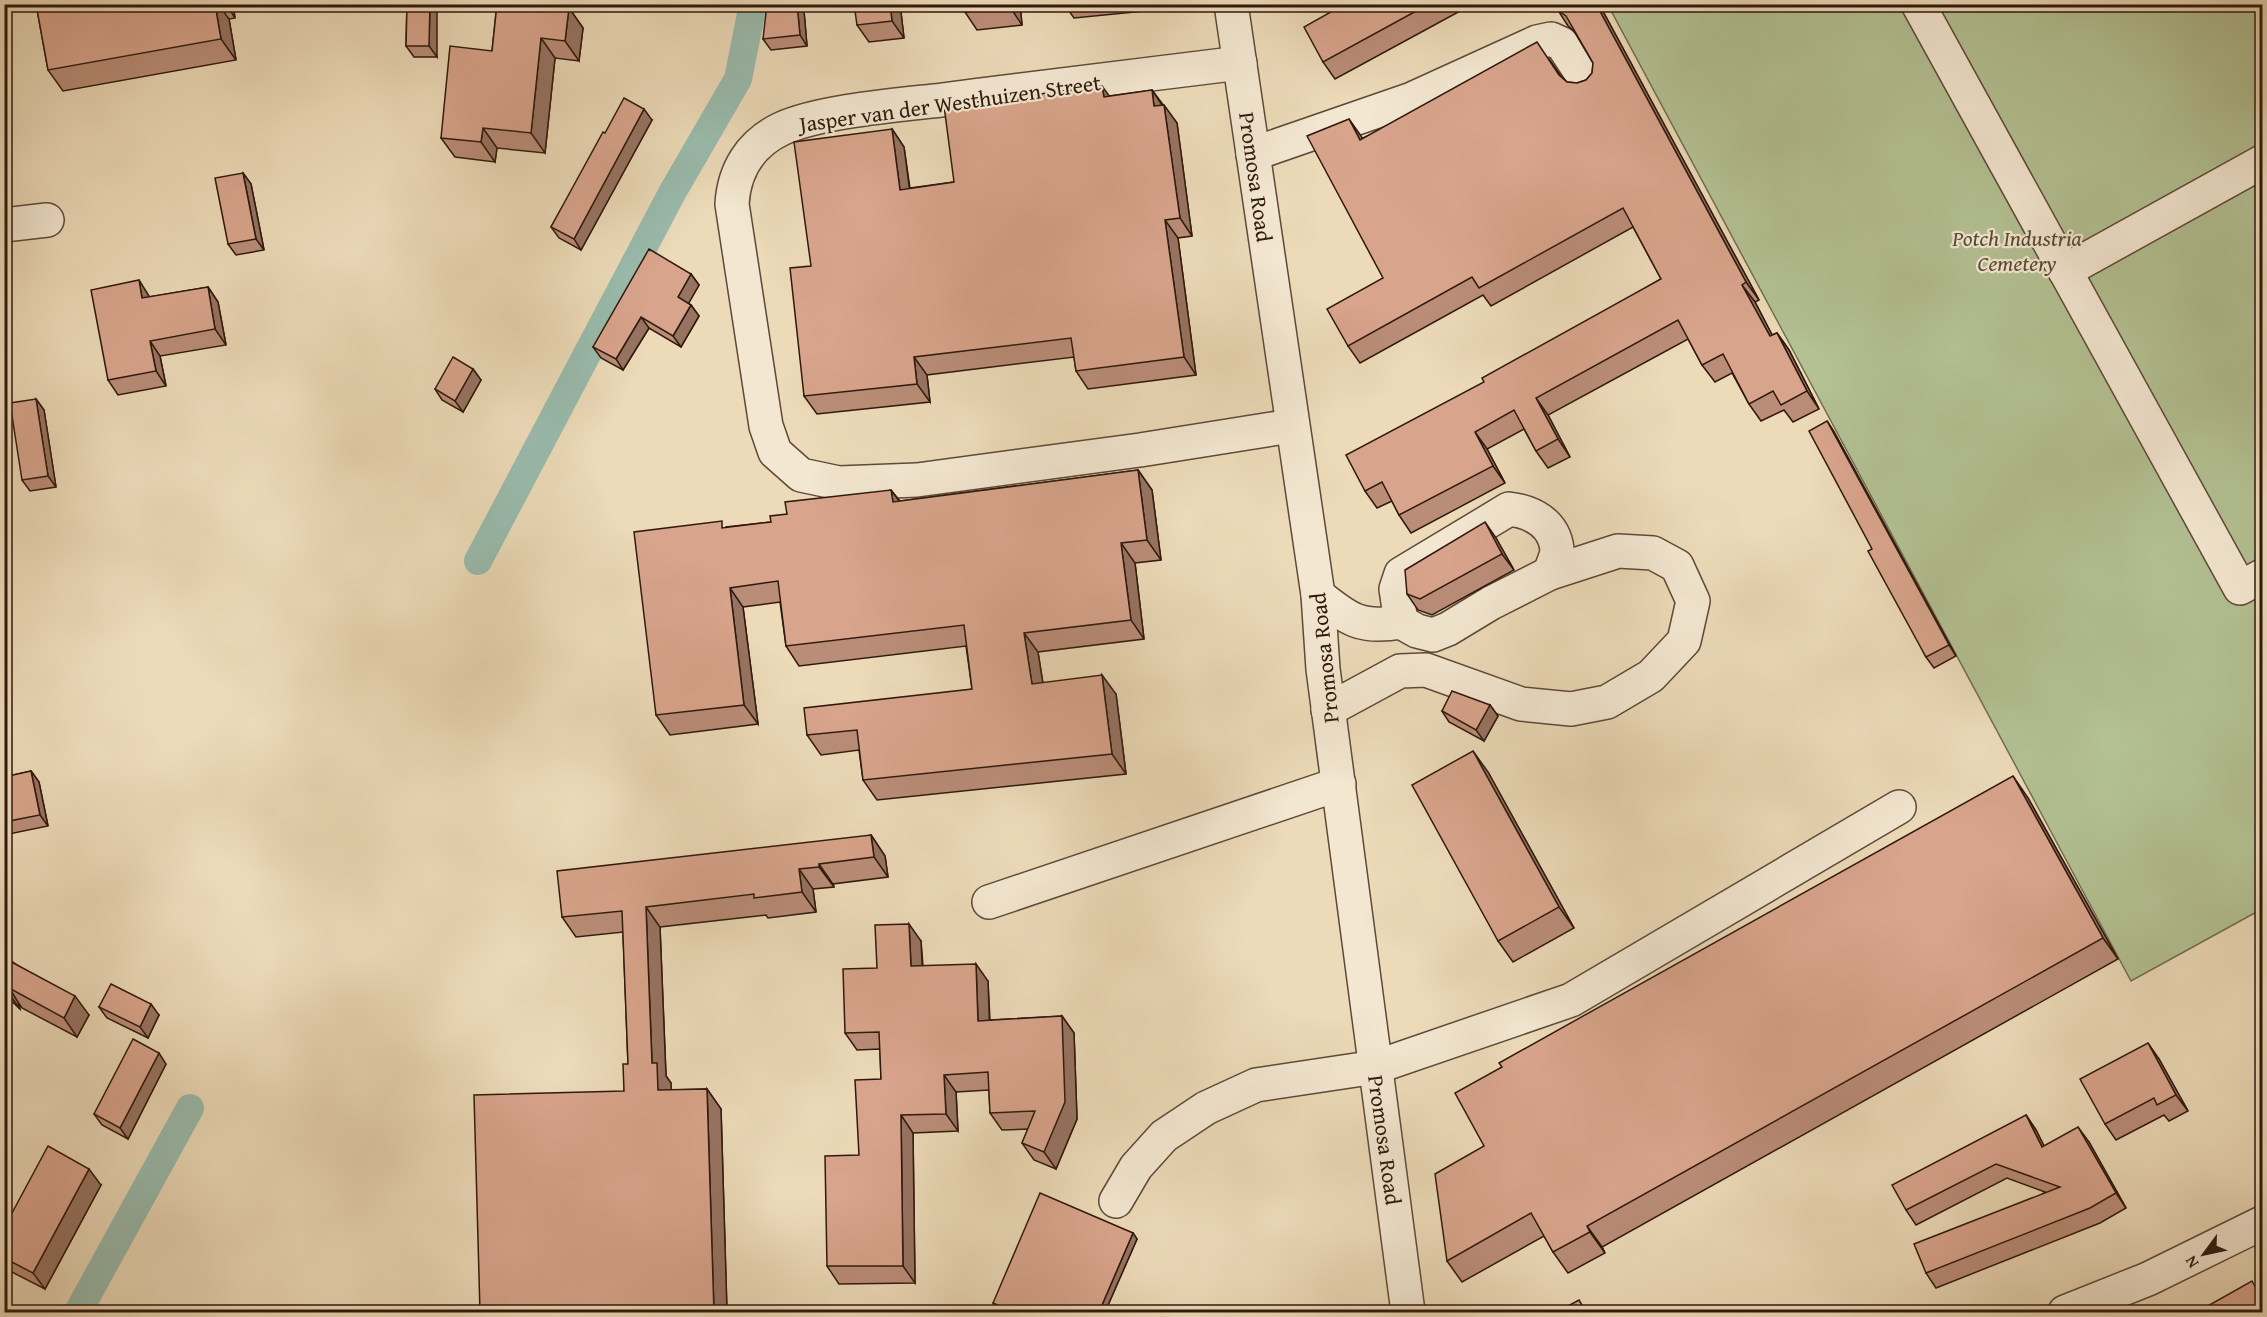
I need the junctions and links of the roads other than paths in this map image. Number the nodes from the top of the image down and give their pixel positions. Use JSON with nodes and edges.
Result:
{"nodes":[{"id":1,"x":1231,"y":4,"type":"edge"},
{"id":2,"x":1918,"y":4,"type":"edge"},
{"id":3,"x":1240,"y":63,"type":"junction"},
{"id":4,"x":1587,"y":82,"type":"edge"},
{"id":5,"x":1253,"y":154,"type":"junction"},
{"id":6,"x":2262,"y":162,"type":"edge"},
{"id":7,"x":47,"y":220,"type":"dead end"},
{"id":8,"x":4,"y":225,"type":"edge"},
{"id":9,"x":2065,"y":272,"type":"junction"},
{"id":10,"x":1291,"y":426,"type":"junction"},
{"id":11,"x":1550,"y":573,"type":"junction"},
{"id":12,"x":2262,"y":576,"type":"edge"},
{"id":13,"x":1318,"y":595,"type":"junction"},
{"id":14,"x":1401,"y":622,"type":"junction"},
{"id":15,"x":1329,"y":710,"type":"junction"},
{"id":16,"x":1338,"y":784,"type":"junction"},
{"id":17,"x":1899,"y":807,"type":"dead end"},
{"id":18,"x":989,"y":902,"type":"dead end"},
{"id":19,"x":1376,"y":1067,"type":"junction"},
{"id":20,"x":1116,"y":1201,"type":"dead end"},
{"id":21,"x":2262,"y":1223,"type":"edge"},
{"id":22,"x":1408,"y":1312,"type":"edge"},
{"id":23,"x":2065,"y":1312,"type":"edge"}],
"edges":[{"from":1,"to":3,"type":"street","name":"Promosa Road"},
{"from":2,"to":9,"type":"street"},
{"from":3,"to":5,"type":"street","name":"Promosa Road"},
{"from":3,"to":10,"type":"street","name":"Jasper van der Westhuizen Street"},
{"from":4,"to":5,"type":"street"},
{"from":5,"to":10,"type":"street","name":"Promosa Road"},
{"from":6,"to":9,"type":"street"},
{"from":7,"to":8,"type":"street"},
{"from":9,"to":12,"type":"street"},
{"from":10,"to":13,"type":"street","name":"Promosa Road"},
{"from":11,"to":14,"type":"street"},
{"from":11,"to":14,"type":"street"},
{"from":11,"to":15,"type":"street"},
{"from":13,"to":14,"type":"street"},
{"from":13,"to":15,"type":"street","name":"Promosa Road"},
{"from":15,"to":16,"type":"street","name":"Promosa Road"},
{"from":16,"to":18,"type":"street"},
{"from":16,"to":19,"type":"street","name":"Promosa Road"},
{"from":17,"to":19,"type":"street"},
{"from":19,"to":20,"type":"street"},
{"from":19,"to":22,"type":"street","name":"Promosa Road"},
{"from":21,"to":23,"type":"street"}]}
